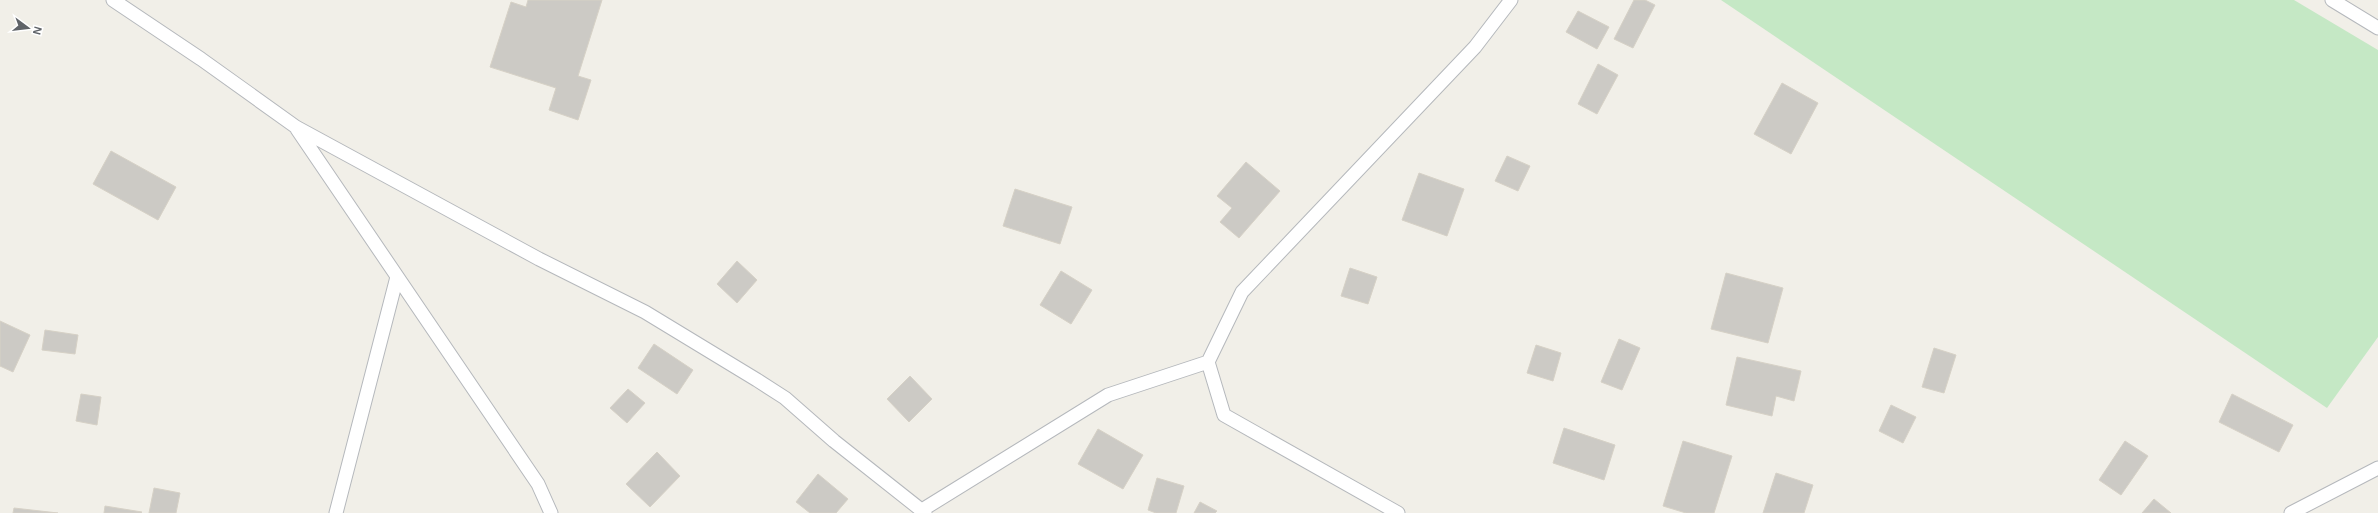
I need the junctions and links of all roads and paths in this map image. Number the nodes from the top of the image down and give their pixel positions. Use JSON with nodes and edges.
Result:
{"nodes":[{"id":1,"x":113,"y":0,"type":"edge"},
{"id":2,"x":1511,"y":0,"type":"edge"},
{"id":3,"x":2332,"y":0,"type":"edge"},
{"id":4,"x":2378,"y":28,"type":"edge"},
{"id":5,"x":296,"y":128,"type":"junction"},
{"id":6,"x":398,"y":277,"type":"junction"},
{"id":7,"x":1208,"y":362,"type":"junction"},
{"id":8,"x":2378,"y":468,"type":"edge"},
{"id":9,"x":923,"y":511,"type":"edge"},
{"id":10,"x":336,"y":513,"type":"edge"},
{"id":11,"x":551,"y":513,"type":"edge"},
{"id":12,"x":1398,"y":513,"type":"edge"},
{"id":13,"x":2291,"y":513,"type":"edge"}],
"edges":[{"from":1,"to":5,"type":"lane"},
{"from":2,"to":7,"type":"lane"},
{"from":3,"to":4,"type":"lane"},
{"from":5,"to":6,"type":"lane"},
{"from":5,"to":9,"type":"lane"},
{"from":6,"to":10,"type":"lane"},
{"from":6,"to":11,"type":"lane"},
{"from":7,"to":9,"type":"lane"},
{"from":7,"to":12,"type":"lane"},
{"from":8,"to":13,"type":"lane"}]}
